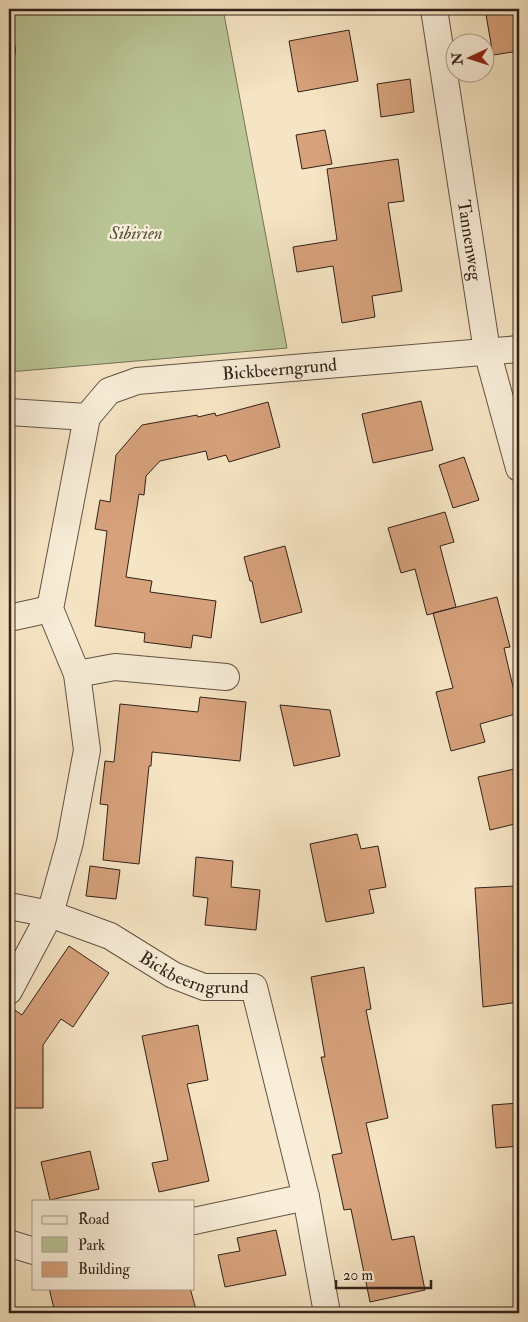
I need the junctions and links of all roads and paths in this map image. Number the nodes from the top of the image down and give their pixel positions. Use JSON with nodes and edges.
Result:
{"nodes":[{"id":1,"x":434,"y":9,"type":"edge"},
{"id":2,"x":9,"y":48,"type":"edge"},
{"id":3,"x":9,"y":52,"type":"edge"},
{"id":4,"x":519,"y":348,"type":"edge"},
{"id":5,"x":487,"y":351,"type":"junction"},
{"id":6,"x":9,"y":412,"type":"edge"},
{"id":7,"x":87,"y":417,"type":"junction"},
{"id":8,"x":519,"y":468,"type":"edge"},
{"id":9,"x":50,"y":609,"type":"junction"},
{"id":10,"x":9,"y":618,"type":"edge"},
{"id":11,"x":77,"y":674,"type":"junction"},
{"id":12,"x":226,"y":677,"type":"dead end"},
{"id":13,"x":9,"y":906,"type":"edge"},
{"id":14,"x":50,"y":914,"type":"junction"},
{"id":15,"x":9,"y":991,"type":"edge"},
{"id":16,"x":306,"y":1197,"type":"junction"},
{"id":17,"x":195,"y":1221,"type":"edge"},
{"id":18,"x":327,"y":1313,"type":"edge"}],
"edges":[{"from":1,"to":5,"type":"street","name":"Tannenweg"},
{"from":2,"to":3,"type":"lane"},
{"from":4,"to":5,"type":"street","name":"Bickbeerngrund"},
{"from":5,"to":7,"type":"street","name":"Bickbeerngrund"},
{"from":5,"to":8,"type":"street","name":"Tannenweg"},
{"from":6,"to":7,"type":"street"},
{"from":7,"to":9,"type":"street","name":"Bickbeerngrund"},
{"from":9,"to":10,"type":"street"},
{"from":9,"to":11,"type":"street"},
{"from":11,"to":12,"type":"street"},
{"from":11,"to":14,"type":"street"},
{"from":13,"to":14,"type":"street","name":"Bickbeerngrund"},
{"from":14,"to":15,"type":"street"},
{"from":14,"to":16,"type":"street","name":"Bickbeerngrund"},
{"from":16,"to":17,"type":"street"},
{"from":16,"to":18,"type":"street","name":"Bickbeerngrund"}]}
